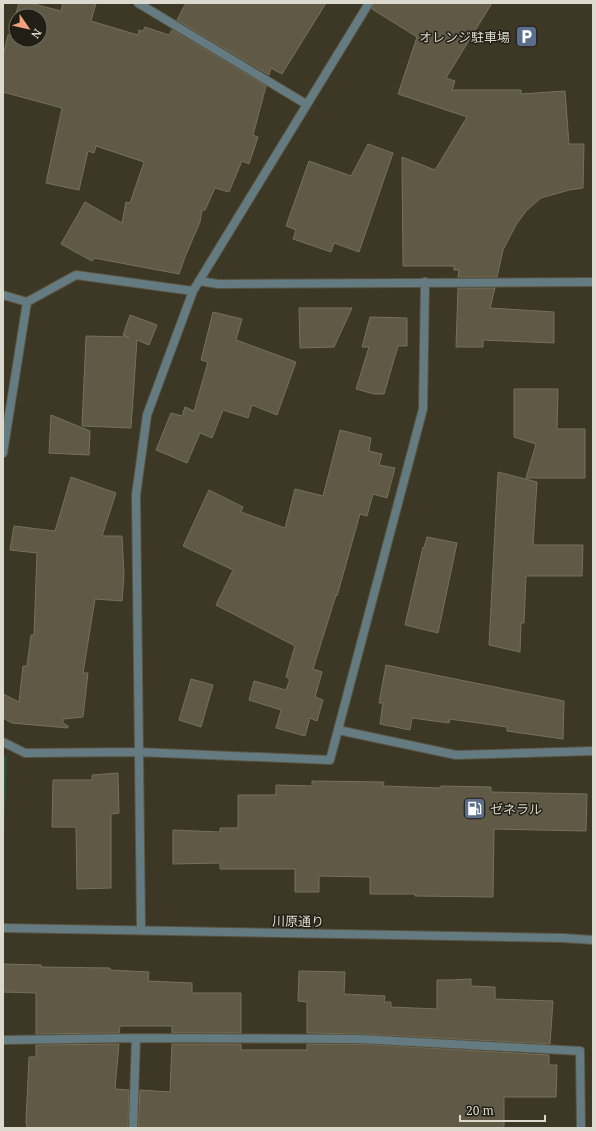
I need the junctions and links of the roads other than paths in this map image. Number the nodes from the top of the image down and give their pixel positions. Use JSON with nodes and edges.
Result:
{"nodes":[{"id":1,"x":138,"y":3,"type":"edge"},
{"id":2,"x":369,"y":3,"type":"edge"},
{"id":3,"x":306,"y":104,"type":"junction"},
{"id":4,"x":198,"y":281,"type":"junction"},
{"id":5,"x":425,"y":282,"type":"junction"},
{"id":6,"x":593,"y":282,"type":"edge"},
{"id":7,"x":193,"y":291,"type":"junction"},
{"id":8,"x":3,"y":295,"type":"edge"},
{"id":9,"x":27,"y":302,"type":"junction"},
{"id":10,"x":3,"y":453,"type":"edge"},
{"id":11,"x":338,"y":730,"type":"junction"},
{"id":12,"x":3,"y":742,"type":"edge"},
{"id":13,"x":593,"y":751,"type":"edge"},
{"id":14,"x":138,"y":752,"type":"junction"},
{"id":15,"x":3,"y":928,"type":"edge"},
{"id":16,"x":141,"y":930,"type":"junction"},
{"id":17,"x":593,"y":940,"type":"edge"},
{"id":18,"x":136,"y":1038,"type":"junction"},
{"id":19,"x":3,"y":1040,"type":"edge"},
{"id":20,"x":133,"y":1128,"type":"edge"},
{"id":21,"x":581,"y":1128,"type":"edge"}],
"edges":[{"from":1,"to":3,"type":"street"},
{"from":2,"to":3,"type":"street"},
{"from":3,"to":4,"type":"street"},
{"from":4,"to":5,"type":"street"},
{"from":4,"to":7,"type":"street"},
{"from":5,"to":6,"type":"street"},
{"from":5,"to":11,"type":"street"},
{"from":7,"to":9,"type":"street"},
{"from":7,"to":14,"type":"street"},
{"from":8,"to":9,"type":"street"},
{"from":9,"to":10,"type":"street"},
{"from":11,"to":13,"type":"street"},
{"from":11,"to":14,"type":"street"},
{"from":12,"to":14,"type":"street"},
{"from":14,"to":16,"type":"street"},
{"from":15,"to":16,"type":"street","name":"川原通り"},
{"from":16,"to":17,"type":"street","name":"川原通り"},
{"from":18,"to":19,"type":"street"},
{"from":18,"to":20,"type":"street"},
{"from":18,"to":21,"type":"street"}]}
